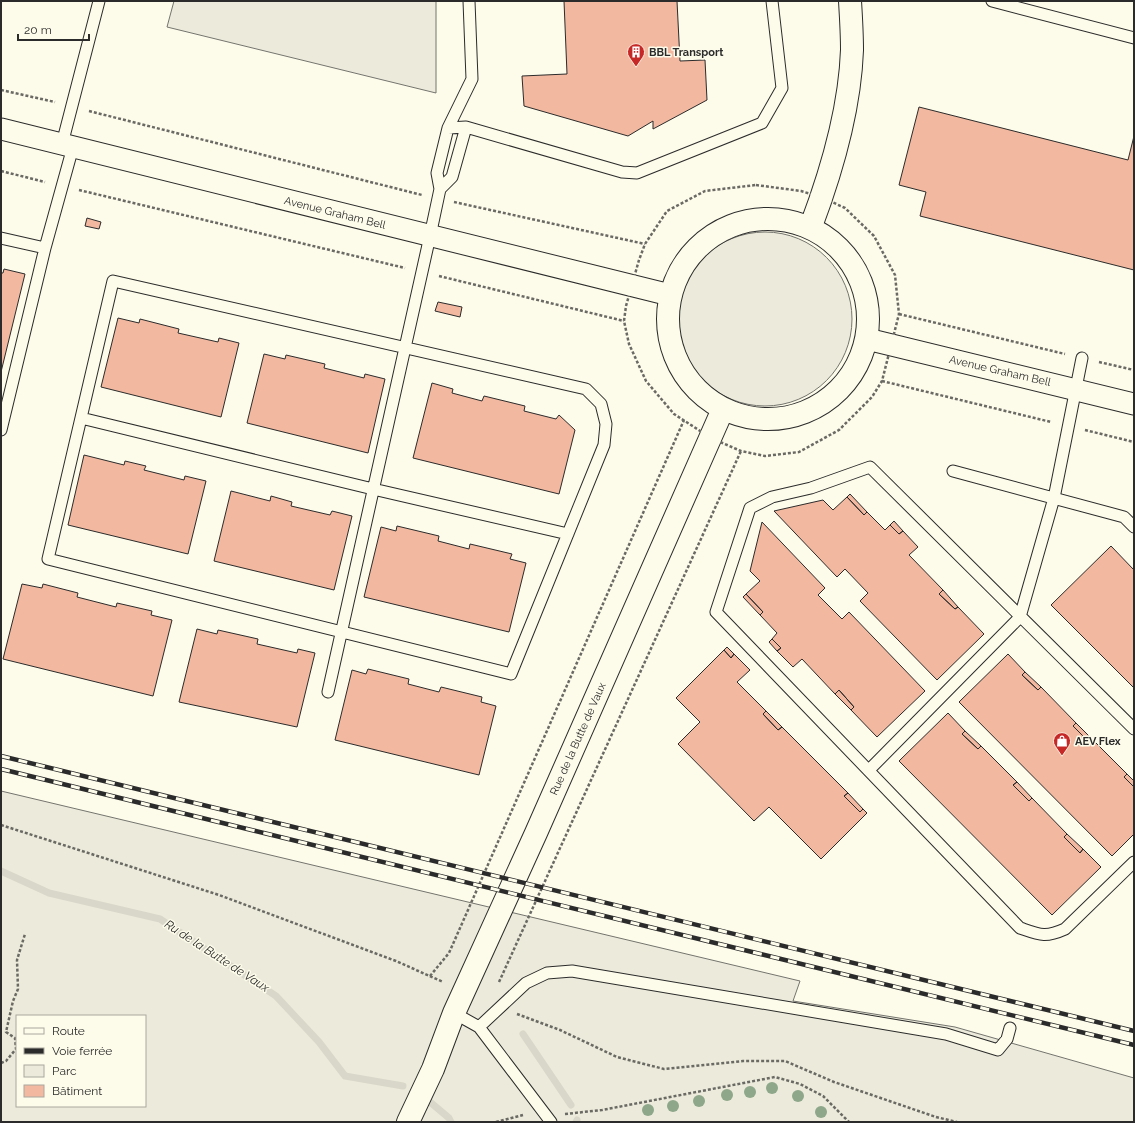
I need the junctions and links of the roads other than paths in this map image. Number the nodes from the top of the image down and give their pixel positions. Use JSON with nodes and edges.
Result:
{"nodes":[{"id":1,"x":98,"y":1,"type":"edge"},
{"id":2,"x":469,"y":1,"type":"edge"},
{"id":3,"x":772,"y":1,"type":"edge"},
{"id":4,"x":850,"y":1,"type":"edge"},
{"id":5,"x":992,"y":1,"type":"edge"},
{"id":6,"x":1134,"y":38,"type":"edge"},
{"id":7,"x":466,"y":127,"type":"junction"},
{"id":8,"x":448,"y":128,"type":"junction"},
{"id":9,"x":1,"y":130,"type":"edge"},
{"id":10,"x":68,"y":146,"type":"junction"},
{"id":11,"x":439,"y":194,"type":"junction"},
{"id":12,"x":811,"y":226,"type":"junction"},
{"id":13,"x":430,"y":236,"type":"junction"},
{"id":14,"x":1,"y":238,"type":"edge"},
{"id":15,"x":45,"y":248,"type":"junction"},
{"id":16,"x":670,"y":295,"type":"junction"},
{"id":17,"x":866,"y":339,"type":"junction"},
{"id":18,"x":405,"y":348,"type":"junction"},
{"id":19,"x":1082,"y":358,"type":"road end"},
{"id":20,"x":1076,"y":389,"type":"junction"},
{"id":21,"x":1134,"y":404,"type":"edge"},
{"id":22,"x":723,"y":409,"type":"junction"},
{"id":23,"x":81,"y":418,"type":"junction"},
{"id":24,"x":1,"y":430,"type":"edge"},
{"id":25,"x":953,"y":471,"type":"dead end"},
{"id":26,"x":373,"y":489,"type":"junction"},
{"id":27,"x":1054,"y":498,"type":"junction"},
{"id":28,"x":1134,"y":527,"type":"edge"},
{"id":29,"x":568,"y":534,"type":"junction"},
{"id":30,"x":1020,"y":617,"type":"junction"},
{"id":31,"x":341,"y":633,"type":"junction"},
{"id":32,"x":328,"y":692,"type":"dead end"},
{"id":33,"x":1134,"y":729,"type":"edge"},
{"id":34,"x":869,"y":770,"type":"junction"},
{"id":35,"x":1134,"y":862,"type":"edge"},
{"id":36,"x":454,"y":1013,"type":"junction"},
{"id":37,"x":479,"y":1027,"type":"junction"},
{"id":38,"x":1010,"y":1028,"type":"dead end"},
{"id":39,"x":410,"y":1117,"type":"edge"},
{"id":40,"x":550,"y":1122,"type":"edge"}],
"edges":[{"from":1,"to":10,"type":"lane"},
{"from":2,"to":8,"type":"lane"},
{"from":3,"to":7,"type":"lane"},
{"from":4,"to":12,"type":"street"},
{"from":5,"to":6,"type":"lane"},
{"from":7,"to":8,"type":"lane"},
{"from":7,"to":11,"type":"lane"},
{"from":8,"to":11,"type":"lane"},
{"from":9,"to":10,"type":"street","name":"Avenue Graham Bell"},
{"from":10,"to":13,"type":"street","name":"Avenue Graham Bell"},
{"from":10,"to":15,"type":"lane"},
{"from":11,"to":13,"type":"lane"},
{"from":12,"to":16,"type":"street"},
{"from":12,"to":17,"type":"street"},
{"from":13,"to":16,"type":"street","name":"Avenue Graham Bell"},
{"from":13,"to":18,"type":"lane"},
{"from":14,"to":15,"type":"lane"},
{"from":15,"to":24,"type":"lane"},
{"from":16,"to":22,"type":"street"},
{"from":17,"to":20,"type":"street","name":"Avenue Graham Bell"},
{"from":17,"to":22,"type":"street"},
{"from":18,"to":23,"type":"lane"},
{"from":18,"to":26,"type":"lane"},
{"from":18,"to":29,"type":"lane"},
{"from":19,"to":20,"type":"lane"},
{"from":20,"to":21,"type":"street","name":"Avenue Graham Bell"},
{"from":20,"to":27,"type":"lane"},
{"from":22,"to":36,"type":"street","name":"Rue de la Butte de Vaux"},
{"from":23,"to":26,"type":"lane"},
{"from":23,"to":31,"type":"lane"},
{"from":25,"to":27,"type":"lane"},
{"from":26,"to":29,"type":"lane"},
{"from":26,"to":31,"type":"lane"},
{"from":27,"to":28,"type":"lane"},
{"from":27,"to":30,"type":"lane"},
{"from":29,"to":31,"type":"lane"},
{"from":30,"to":33,"type":"lane"},
{"from":30,"to":34,"type":"lane"},
{"from":30,"to":34,"type":"lane"},
{"from":31,"to":32,"type":"lane"},
{"from":34,"to":35,"type":"lane"},
{"from":36,"to":37,"type":"lane"},
{"from":36,"to":39,"type":"street","name":"Rue de la Butte de Vaux"},
{"from":37,"to":38,"type":"lane"},
{"from":37,"to":40,"type":"lane"}]}
